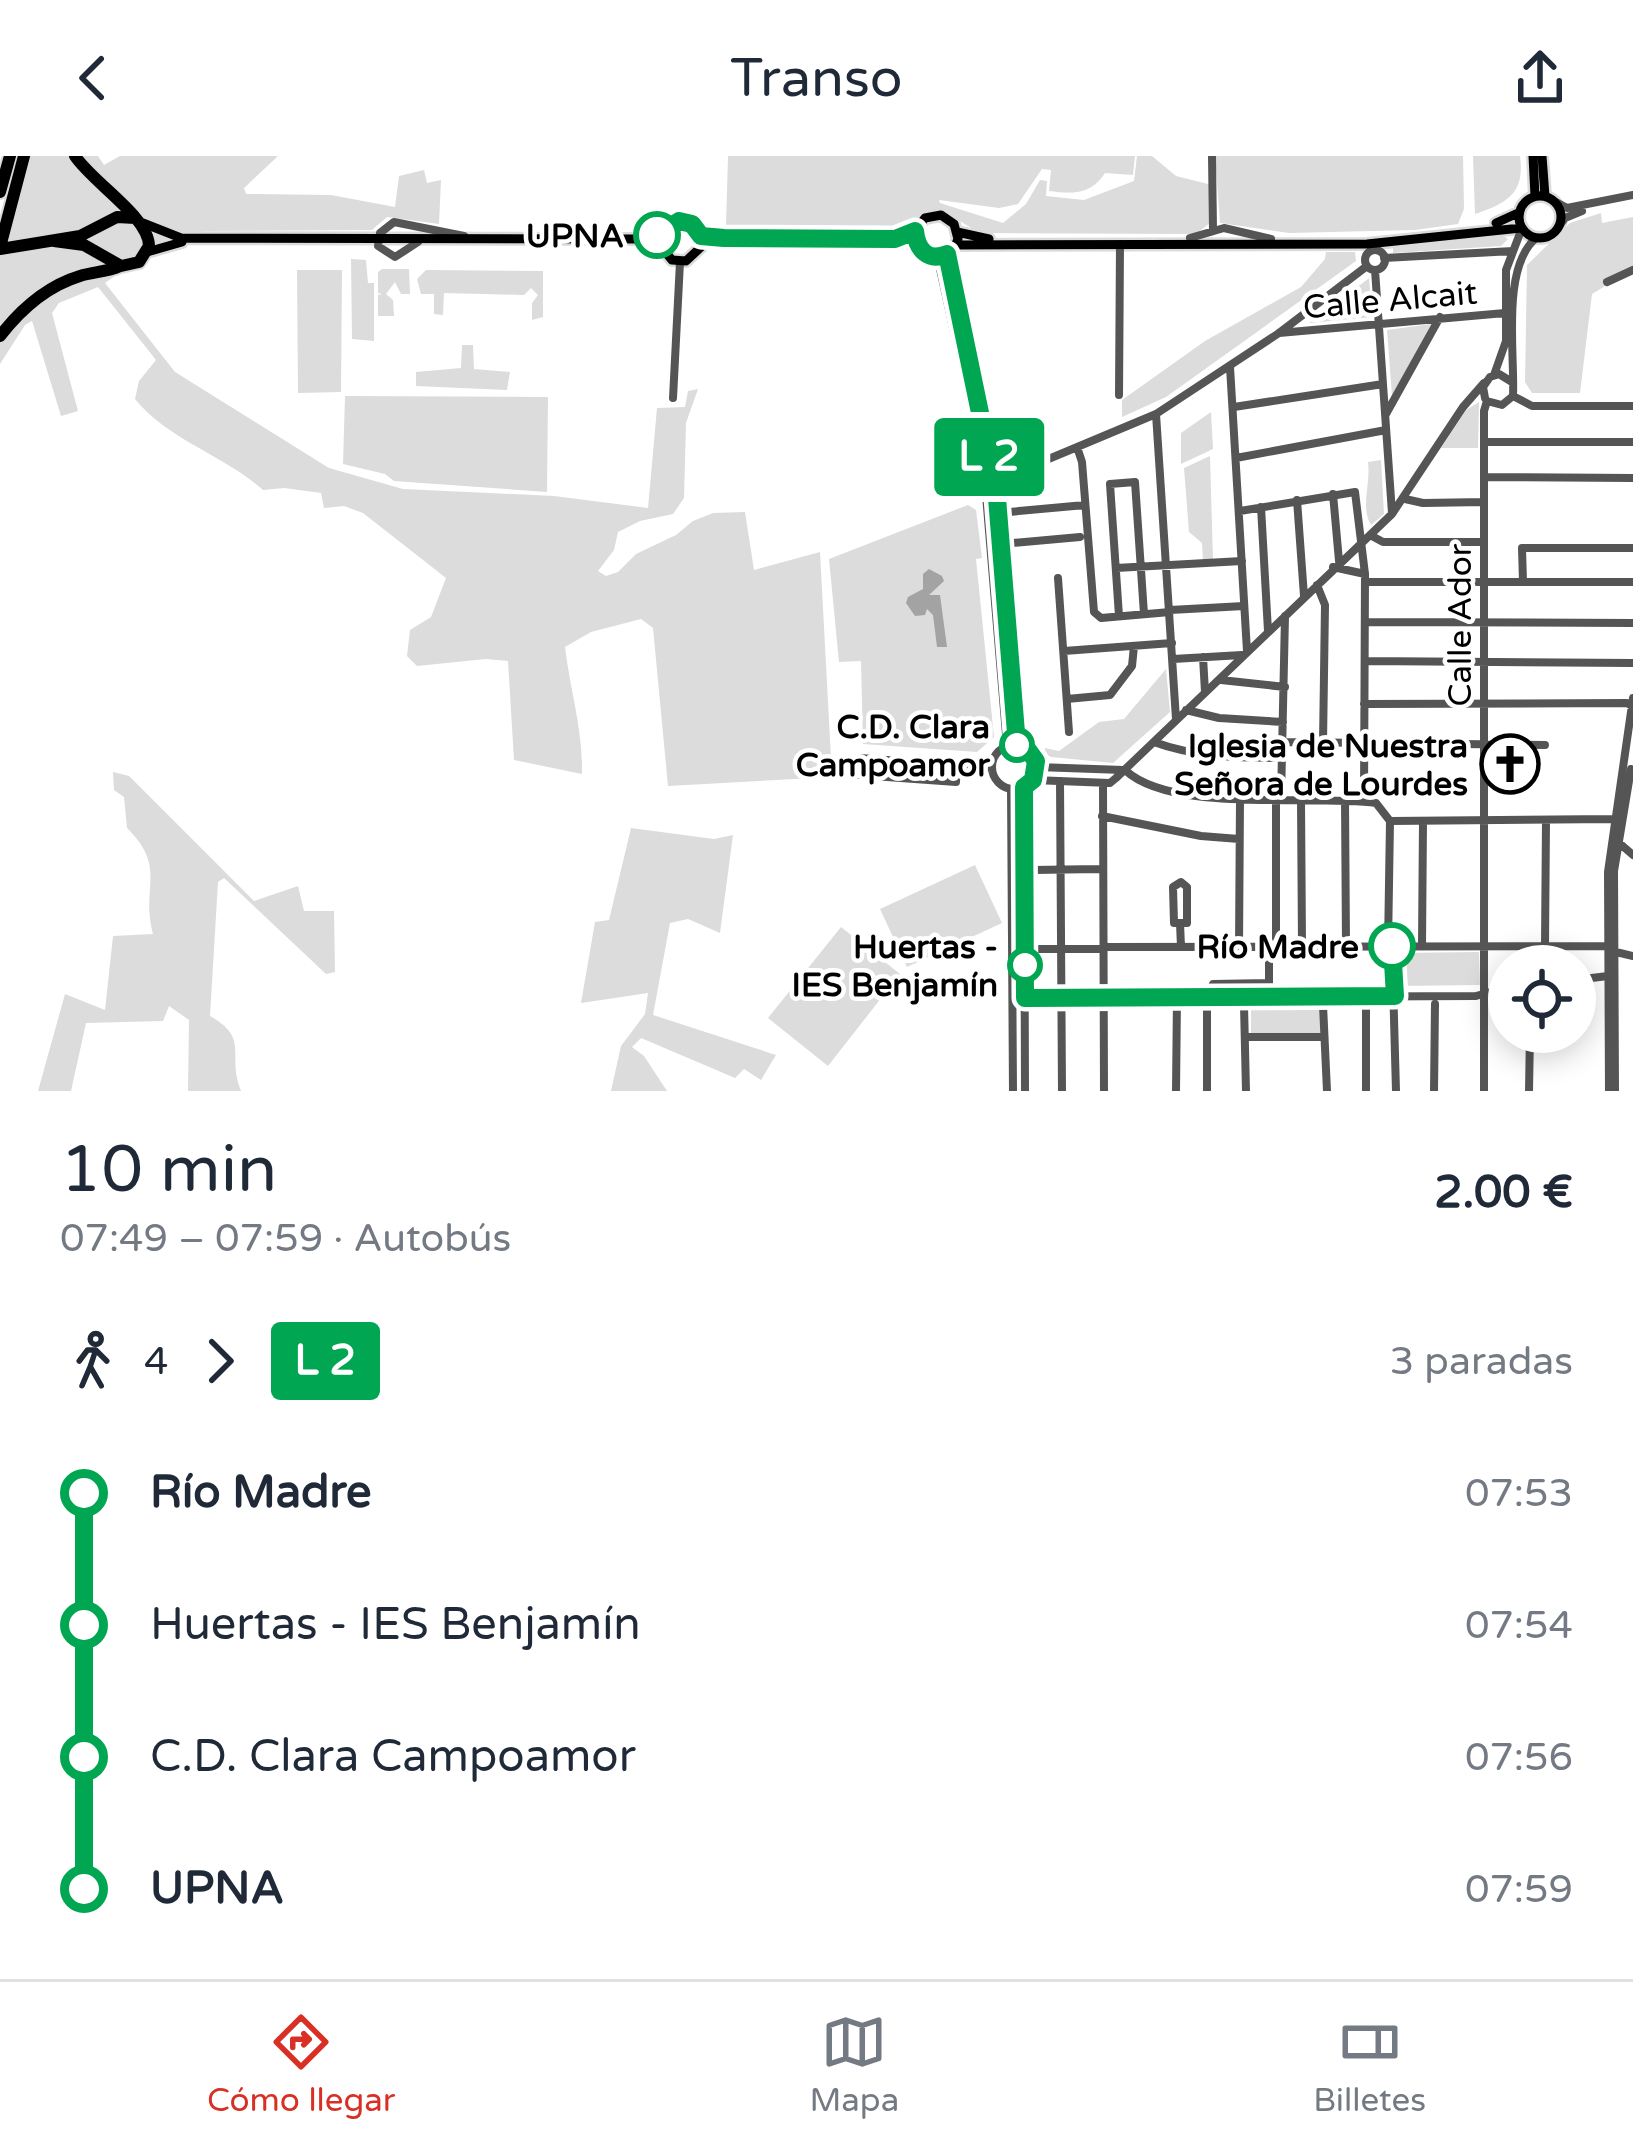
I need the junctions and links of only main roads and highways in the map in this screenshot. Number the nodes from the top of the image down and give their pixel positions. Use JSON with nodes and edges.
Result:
{"nodes":[{"id":1,"x":24,"y":156,"type":"edge"},
{"id":2,"x":75,"y":156,"type":"edge"},
{"id":3,"x":1538,"y":156,"type":"edge"},
{"id":4,"x":4,"y":158,"type":"edge"},
{"id":5,"x":0,"y":192,"type":"edge"},
{"id":6,"x":1544,"y":198,"type":"junction"},
{"id":7,"x":1518,"y":213,"type":"junction"},
{"id":8,"x":139,"y":220,"type":"junction"},
{"id":9,"x":104,"y":227,"type":"junction"},
{"id":10,"x":1521,"y":228,"type":"junction"},
{"id":11,"x":915,"y":231,"type":"junction"},
{"id":12,"x":958,"y":232,"type":"junction"},
{"id":13,"x":663,"y":233,"type":"junction"},
{"id":14,"x":378,"y":240,"type":"junction"},
{"id":15,"x":54,"y":241,"type":"junction"},
{"id":16,"x":701,"y":241,"type":"junction"},
{"id":17,"x":917,"y":244,"type":"junction"},
{"id":18,"x":0,"y":248,"type":"edge"},
{"id":19,"x":662,"y":248,"type":"junction"},
{"id":20,"x":952,"y":249,"type":"junction"},
{"id":21,"x":147,"y":252,"type":"junction"},
{"id":22,"x":104,"y":255,"type":"junction"},
{"id":23,"x":121,"y":266,"type":"junction"},
{"id":24,"x":0,"y":336,"type":"edge"}],
"edges":[{"from":1,"to":18,"type":"highway"},
{"from":2,"to":8,"type":"highway"},
{"from":3,"to":6,"type":"main road"},
{"from":4,"to":5,"type":"highway"},
{"from":6,"to":7,"type":"main road"},
{"from":6,"to":10,"type":"main road"},
{"from":7,"to":10,"type":"main road"},
{"from":7,"to":12,"type":"main road"},
{"from":8,"to":9,"type":"highway"},
{"from":8,"to":14,"type":"main road"},
{"from":8,"to":21,"type":"highway"},
{"from":9,"to":15,"type":"highway"},
{"from":9,"to":22,"type":"highway"},
{"from":10,"to":20,"type":"main road"},
{"from":11,"to":12,"type":"main road"},
{"from":11,"to":16,"type":"main road"},
{"from":11,"to":17,"type":"main road"},
{"from":12,"to":20,"type":"main road"},
{"from":13,"to":14,"type":"main road"},
{"from":13,"to":16,"type":"main road"},
{"from":13,"to":19,"type":"main road"},
{"from":14,"to":19,"type":"main road"},
{"from":14,"to":21,"type":"main road"},
{"from":15,"to":18,"type":"highway"},
{"from":15,"to":22,"type":"highway"},
{"from":16,"to":17,"type":"main road"},
{"from":16,"to":19,"type":"main road"},
{"from":17,"to":20,"type":"main road"},
{"from":21,"to":23,"type":"highway"},
{"from":22,"to":23,"type":"highway"},
{"from":23,"to":24,"type":"highway"}]}
